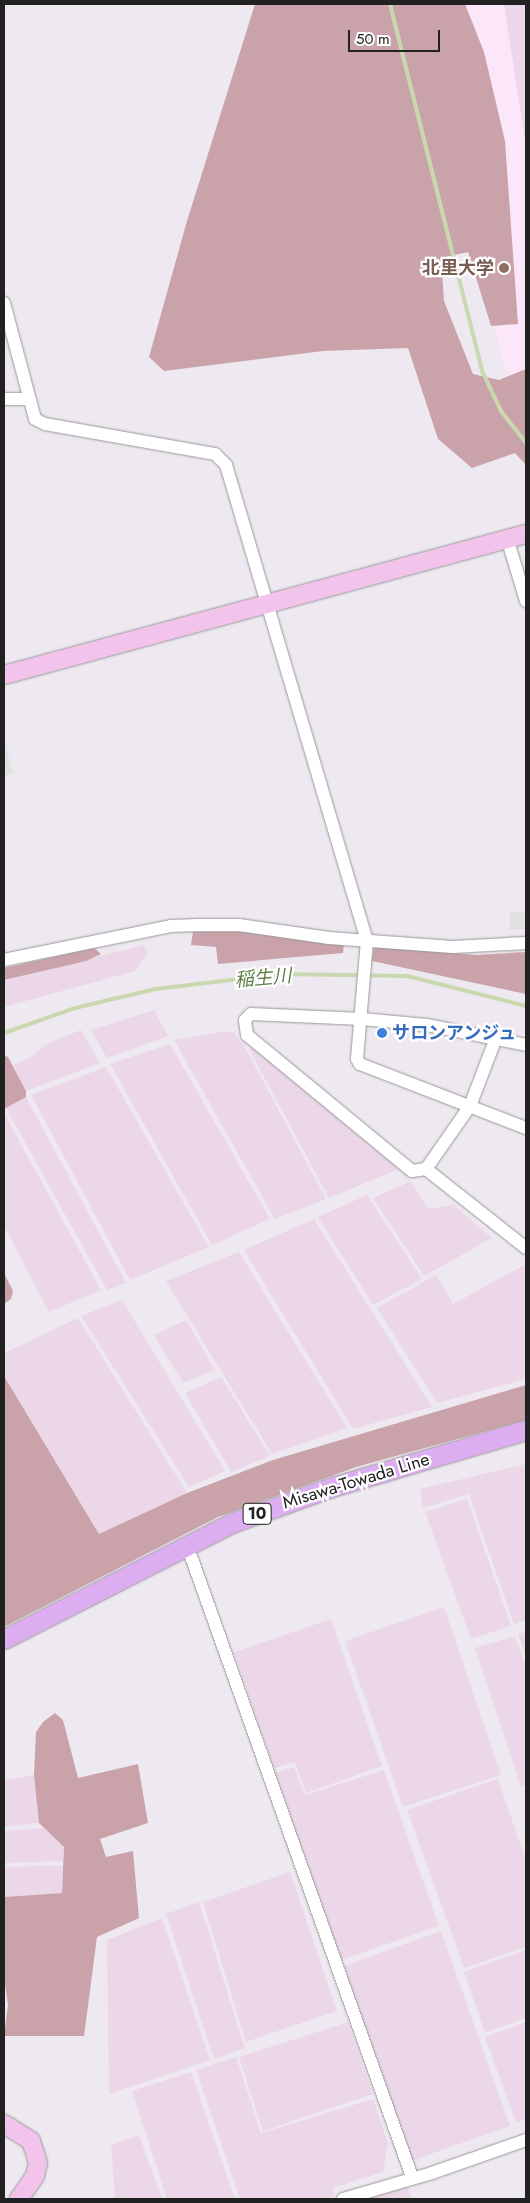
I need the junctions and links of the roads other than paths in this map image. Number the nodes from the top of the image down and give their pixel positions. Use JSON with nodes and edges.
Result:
{"nodes":[{"id":1,"x":4,"y":303,"type":"edge"},
{"id":2,"x":4,"y":399,"type":"edge"},
{"id":3,"x":28,"y":400,"type":"junction"},
{"id":4,"x":526,"y":534,"type":"edge"},
{"id":5,"x":507,"y":538,"type":"junction"},
{"id":6,"x":526,"y":601,"type":"edge"},
{"id":7,"x":266,"y":602,"type":"junction"},
{"id":8,"x":4,"y":675,"type":"edge"},
{"id":9,"x":367,"y":940,"type":"junction"},
{"id":10,"x":526,"y":943,"type":"edge"},
{"id":11,"x":4,"y":960,"type":"edge"},
{"id":12,"x":362,"y":1019,"type":"junction"},
{"id":13,"x":496,"y":1038,"type":"junction"},
{"id":14,"x":526,"y":1045,"type":"edge"},
{"id":15,"x":470,"y":1106,"type":"junction"},
{"id":16,"x":526,"y":1128,"type":"edge"},
{"id":17,"x":426,"y":1169,"type":"junction"},
{"id":18,"x":526,"y":1248,"type":"edge"},
{"id":19,"x":526,"y":1430,"type":"edge"},
{"id":20,"x":187,"y":1545,"type":"junction"},
{"id":21,"x":4,"y":1639,"type":"edge"},
{"id":22,"x":4,"y":2124,"type":"edge"},
{"id":23,"x":526,"y":2140,"type":"edge"},
{"id":24,"x":412,"y":2177,"type":"junction"},
{"id":25,"x":19,"y":2199,"type":"edge"},
{"id":26,"x":343,"y":2199,"type":"edge"}],
"edges":[{"from":1,"to":3,"type":"street"},
{"from":2,"to":3,"type":"street"},
{"from":3,"to":7,"type":"street"},
{"from":4,"to":5,"type":"street"},
{"from":5,"to":6,"type":"street"},
{"from":5,"to":7,"type":"street"},
{"from":7,"to":8,"type":"street"},
{"from":7,"to":9,"type":"street"},
{"from":9,"to":10,"type":"street"},
{"from":9,"to":11,"type":"street"},
{"from":9,"to":12,"type":"street"},
{"from":12,"to":13,"type":"street"},
{"from":12,"to":15,"type":"street"},
{"from":12,"to":17,"type":"street"},
{"from":13,"to":14,"type":"street"},
{"from":13,"to":15,"type":"street"},
{"from":15,"to":16,"type":"street"},
{"from":15,"to":17,"type":"street"},
{"from":17,"to":18,"type":"street"},
{"from":19,"to":20,"type":"main road","name":"Misawa-Towada Line","number":"10"},
{"from":20,"to":21,"type":"main road","name":"Misawa-Towada Line","number":"10"},
{"from":20,"to":24,"type":"street"},
{"from":22,"to":25,"type":"street"},
{"from":23,"to":24,"type":"street"},
{"from":24,"to":26,"type":"street"}]}
